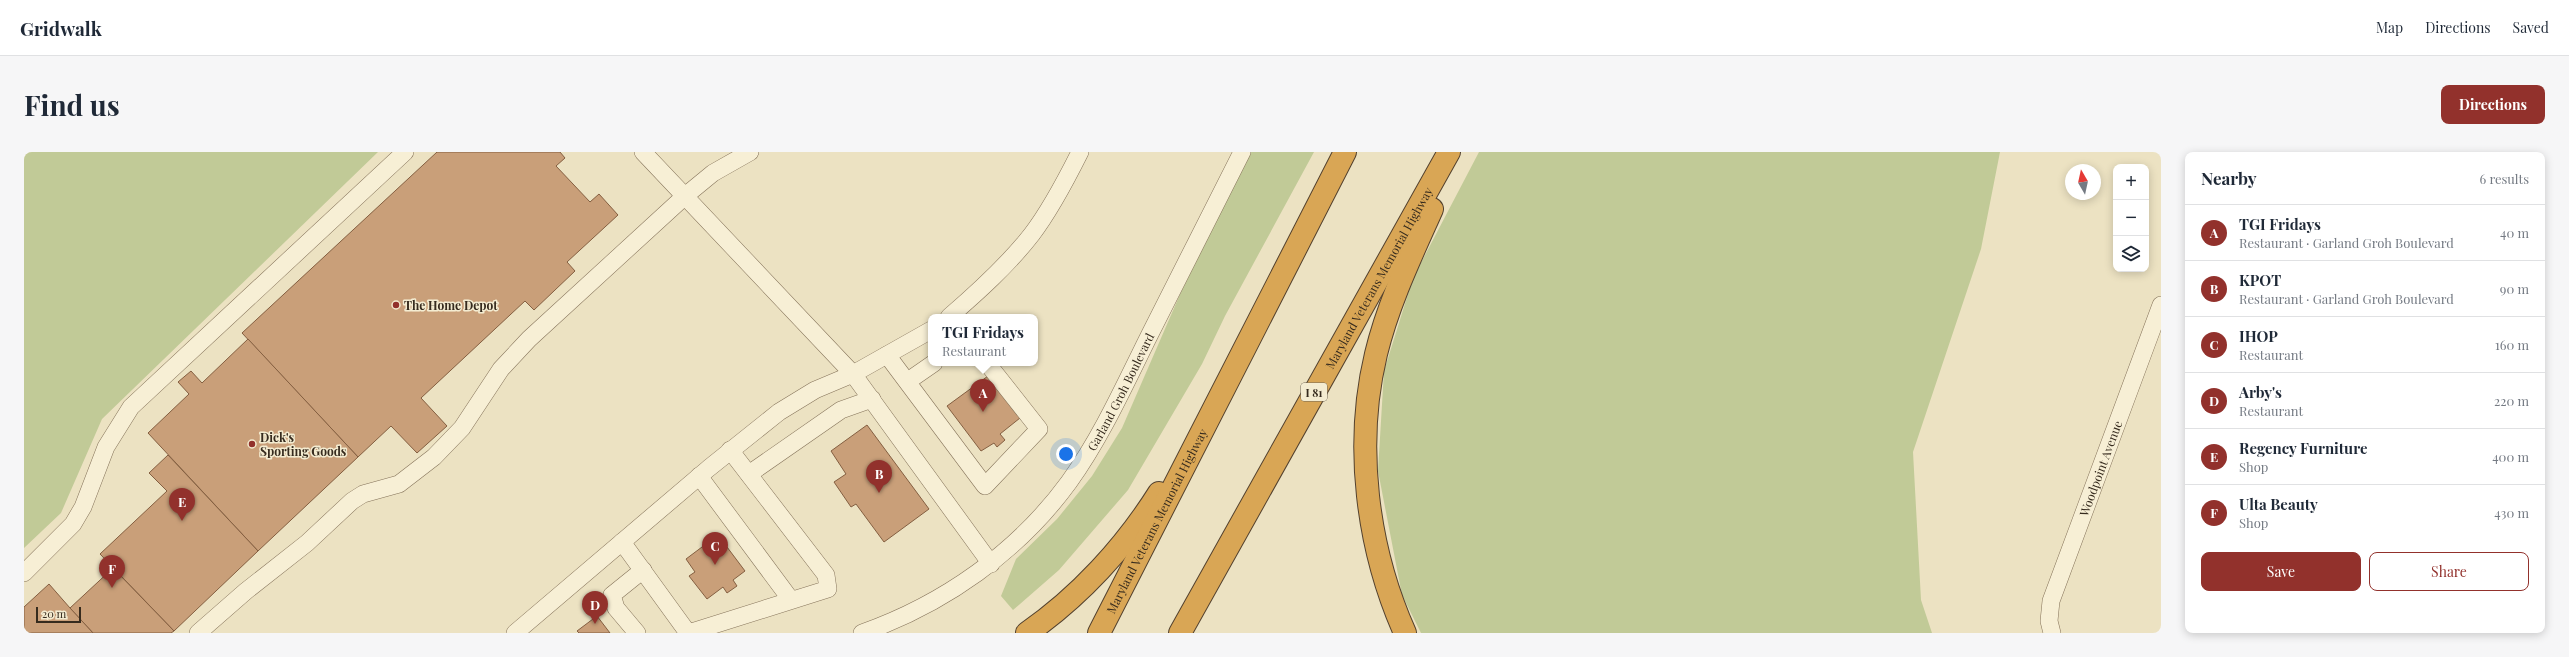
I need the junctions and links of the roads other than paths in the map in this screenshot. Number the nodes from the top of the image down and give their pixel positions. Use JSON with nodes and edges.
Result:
{"nodes":[{"id":1,"x":405,"y":152,"type":"edge"},
{"id":2,"x":643,"y":152,"type":"edge"},
{"id":3,"x":750,"y":152,"type":"edge"},
{"id":4,"x":1080,"y":152,"type":"edge"},
{"id":5,"x":1242,"y":152,"type":"edge"},
{"id":6,"x":1345,"y":152,"type":"edge"},
{"id":7,"x":1449,"y":152,"type":"edge"},
{"id":8,"x":1458,"y":152,"type":"edge"},
{"id":9,"x":685,"y":196,"type":"junction"},
{"id":10,"x":2161,"y":305,"type":"edge"},
{"id":11,"x":952,"y":314,"type":"edge"},
{"id":12,"x":928,"y":332,"type":"edge"},
{"id":13,"x":887,"y":355,"type":"junction"},
{"id":14,"x":1243,"y":356,"type":"junction"},
{"id":15,"x":930,"y":366,"type":"edge"},
{"id":16,"x":989,"y":366,"type":"edge"},
{"id":17,"x":853,"y":374,"type":"junction"},
{"id":18,"x":908,"y":381,"type":"junction"},
{"id":19,"x":872,"y":399,"type":"junction"},
{"id":20,"x":730,"y":450,"type":"junction"},
{"id":21,"x":749,"y":474,"type":"junction"},
{"id":22,"x":699,"y":476,"type":"junction"},
{"id":23,"x":622,"y":542,"type":"junction"},
{"id":24,"x":991,"y":564,"type":"junction"},
{"id":25,"x":643,"y":570,"type":"junction"},
{"id":26,"x":24,"y":573,"type":"edge"},
{"id":27,"x":791,"y":600,"type":"junction"},
{"id":28,"x":525,"y":630,"type":"edge"},
{"id":29,"x":198,"y":633,"type":"edge"},
{"id":30,"x":637,"y":633,"type":"edge"},
{"id":31,"x":688,"y":633,"type":"edge"},
{"id":32,"x":862,"y":633,"type":"edge"},
{"id":33,"x":1027,"y":633,"type":"edge"},
{"id":34,"x":1099,"y":633,"type":"edge"},
{"id":35,"x":1180,"y":633,"type":"edge"},
{"id":36,"x":1405,"y":633,"type":"edge"},
{"id":37,"x":2052,"y":633,"type":"edge"}],
"edges":[{"from":1,"to":26,"type":"street"},
{"from":2,"to":9,"type":"street"},
{"from":3,"to":9,"type":"street"},
{"from":4,"to":11,"type":"street"},
{"from":5,"to":24,"type":"street","name":"Garland Groh Boulevard"},
{"from":6,"to":14,"type":"highway","name":"Maryland Veterans Memorial Highway"},
{"from":7,"to":35,"type":"highway","name":"Maryland Veterans Memorial Highway","number":"I 81"},
{"from":8,"to":36,"type":"highway"},
{"from":9,"to":17,"type":"street"},
{"from":9,"to":29,"type":"street"},
{"from":10,"to":37,"type":"street","name":"Woodpoint Avenue"},
{"from":12,"to":13,"type":"street"},
{"from":13,"to":17,"type":"street"},
{"from":13,"to":18,"type":"street"},
{"from":14,"to":33,"type":"highway"},
{"from":14,"to":34,"type":"highway","name":"Maryland Veterans Memorial Highway"},
{"from":15,"to":18,"type":"street"},
{"from":16,"to":18,"type":"street"},
{"from":17,"to":19,"type":"street"},
{"from":17,"to":20,"type":"street"},
{"from":19,"to":21,"type":"street"},
{"from":19,"to":24,"type":"street"},
{"from":20,"to":21,"type":"street"},
{"from":20,"to":22,"type":"street"},
{"from":21,"to":27,"type":"street"},
{"from":22,"to":23,"type":"street"},
{"from":22,"to":27,"type":"street"},
{"from":23,"to":25,"type":"street"},
{"from":23,"to":28,"type":"street"},
{"from":24,"to":32,"type":"street","name":"Garland Groh Boulevard"},
{"from":25,"to":30,"type":"street"},
{"from":25,"to":31,"type":"street"},
{"from":27,"to":31,"type":"street"}]}
